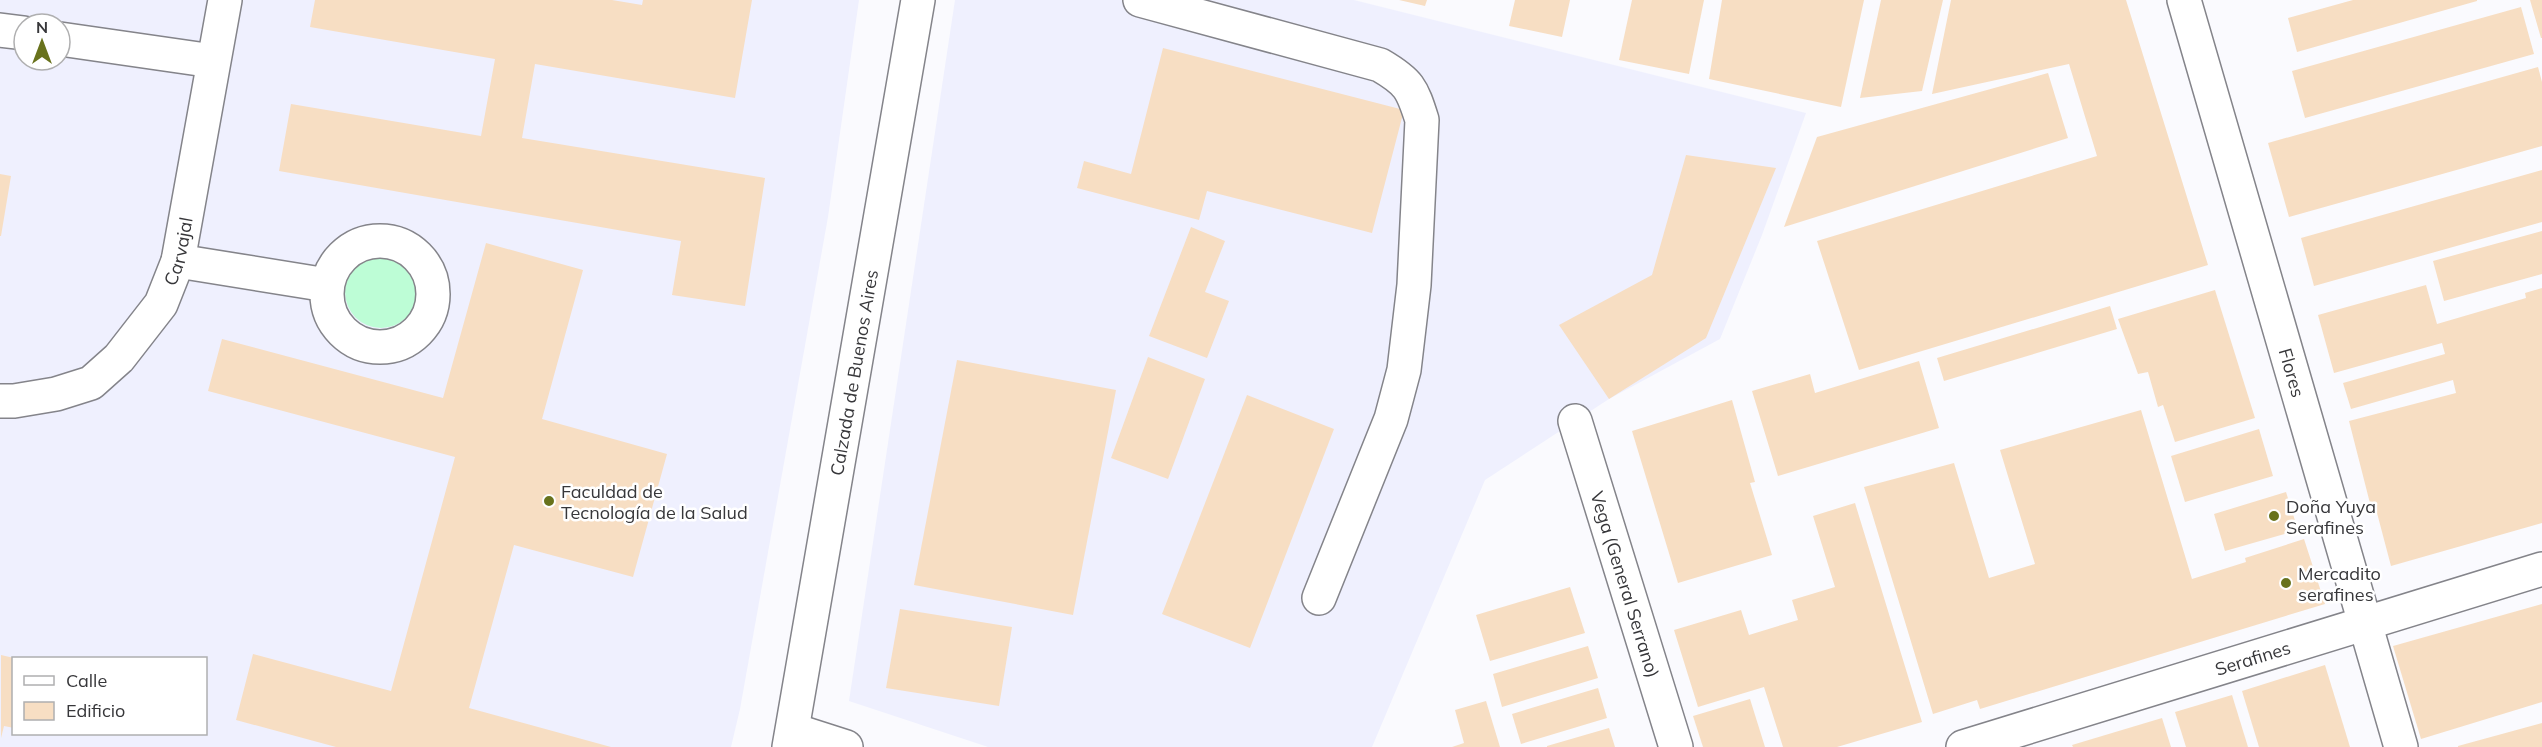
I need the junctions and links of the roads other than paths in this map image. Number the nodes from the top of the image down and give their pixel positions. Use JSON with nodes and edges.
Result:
{"nodes":[{"id":1,"x":225,"y":0,"type":"edge"},
{"id":2,"x":918,"y":0,"type":"edge"},
{"id":3,"x":1140,"y":0,"type":"edge"},
{"id":4,"x":2184,"y":0,"type":"edge"},
{"id":5,"x":72,"y":41,"type":"edge"},
{"id":6,"x":213,"y":61,"type":"junction"},
{"id":7,"x":178,"y":261,"type":"junction"},
{"id":8,"x":327,"y":285,"type":"dead end"},
{"id":9,"x":0,"y":401,"type":"edge"},
{"id":10,"x":1575,"y":422,"type":"dead end"},
{"id":11,"x":2542,"y":569,"type":"edge"},
{"id":12,"x":1319,"y":598,"type":"dead end"},
{"id":13,"x":2363,"y":624,"type":"junction"},
{"id":14,"x":791,"y":738,"type":"edge"},
{"id":15,"x":846,"y":747,"type":"edge"},
{"id":16,"x":1676,"y":747,"type":"edge"},
{"id":17,"x":1963,"y":747,"type":"edge"},
{"id":18,"x":2401,"y":747,"type":"edge"}],
"edges":[{"from":1,"to":6,"type":"street","name":"Carvajal"},
{"from":2,"to":14,"type":"street","name":"Calzada de Buenos Aires"},
{"from":3,"to":12,"type":"street"},
{"from":4,"to":13,"type":"street","name":"Flores"},
{"from":5,"to":6,"type":"street"},
{"from":6,"to":7,"type":"street","name":"Carvajal"},
{"from":7,"to":8,"type":"street"},
{"from":7,"to":9,"type":"street","name":"Carvajal"},
{"from":10,"to":16,"type":"street","name":"Vega (General Serrano)"},
{"from":11,"to":13,"type":"street","name":"Serafines"},
{"from":13,"to":17,"type":"street","name":"Serafines"},
{"from":13,"to":18,"type":"street","name":"Flores"},
{"from":14,"to":15,"type":"street"}]}
